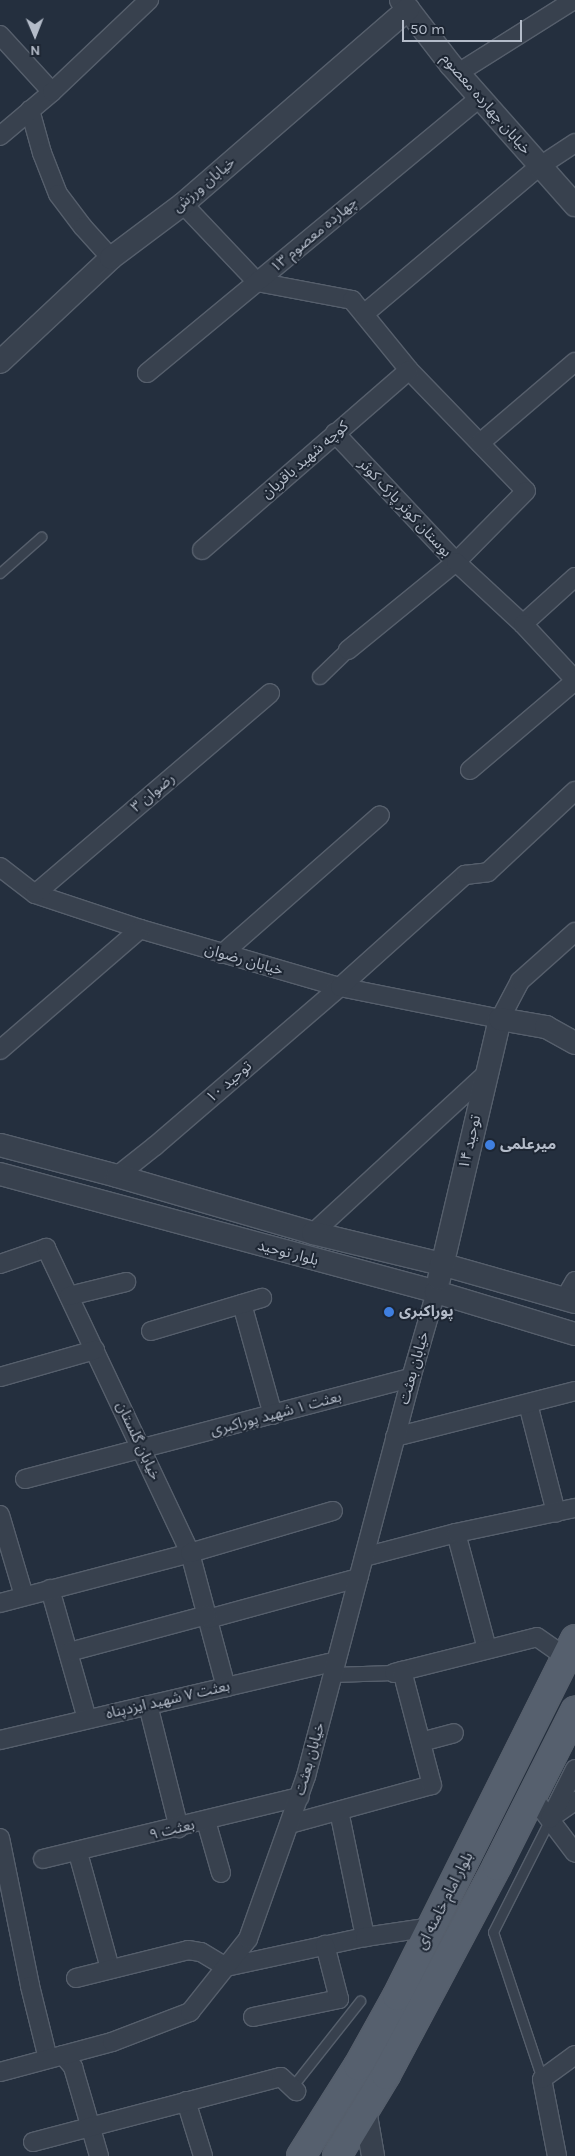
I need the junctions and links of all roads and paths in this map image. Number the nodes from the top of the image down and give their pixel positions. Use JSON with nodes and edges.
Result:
{"nodes":[{"id":1,"x":149,"y":0,"type":"edge"},
{"id":2,"x":574,"y":0,"type":"edge"},
{"id":3,"x":405,"y":4,"type":"edge"},
{"id":4,"x":0,"y":35,"type":"edge"},
{"id":5,"x":458,"y":73,"type":"junction"},
{"id":6,"x":52,"y":92,"type":"junction"},
{"id":7,"x":480,"y":98,"type":"junction"},
{"id":8,"x":30,"y":110,"type":"junction"},
{"id":9,"x":0,"y":136,"type":"edge"},
{"id":10,"x":575,"y":143,"type":"edge"},
{"id":11,"x":540,"y":166,"type":"junction"},
{"id":12,"x":183,"y":204,"type":"junction"},
{"id":13,"x":575,"y":205,"type":"edge"},
{"id":14,"x":111,"y":258,"type":"junction"},
{"id":15,"x":257,"y":282,"type":"junction"},
{"id":16,"x":364,"y":314,"type":"junction"},
{"id":17,"x":0,"y":362,"type":"edge"},
{"id":18,"x":575,"y":362,"type":"edge"},
{"id":19,"x":409,"y":370,"type":"junction"},
{"id":20,"x":147,"y":372,"type":"dead end"},
{"id":21,"x":335,"y":433,"type":"junction"},
{"id":22,"x":480,"y":443,"type":"junction"},
{"id":23,"x":41,"y":537,"type":"dead end"},
{"id":24,"x":202,"y":550,"type":"dead end"},
{"id":25,"x":456,"y":562,"type":"junction"},
{"id":26,"x":0,"y":573,"type":"edge"},
{"id":27,"x":575,"y":577,"type":"edge"},
{"id":28,"x":523,"y":624,"type":"junction"},
{"id":29,"x":348,"y":650,"type":"joint"},
{"id":30,"x":320,"y":677,"type":"dead end"},
{"id":31,"x":575,"y":681,"type":"edge"},
{"id":32,"x":270,"y":693,"type":"dead end"},
{"id":33,"x":470,"y":770,"type":"dead end"},
{"id":34,"x":575,"y":791,"type":"edge"},
{"id":35,"x":380,"y":815,"type":"dead end"},
{"id":36,"x":0,"y":867,"type":"edge"},
{"id":37,"x":35,"y":894,"type":"junction"},
{"id":38,"x":140,"y":929,"type":"junction"},
{"id":39,"x":575,"y":932,"type":"edge"},
{"id":40,"x":222,"y":954,"type":"junction"},
{"id":41,"x":340,"y":987,"type":"junction"},
{"id":42,"x":500,"y":1019,"type":"junction"},
{"id":43,"x":575,"y":1043,"type":"edge"},
{"id":44,"x":0,"y":1050,"type":"edge"},
{"id":45,"x":486,"y":1074,"type":"junction"},
{"id":46,"x":0,"y":1145,"type":"edge"},
{"id":47,"x":0,"y":1174,"type":"edge"},
{"id":48,"x":117,"y":1176,"type":"junction"},
{"id":49,"x":313,"y":1233,"type":"junction"},
{"id":50,"x":0,"y":1264,"type":"edge"},
{"id":51,"x":442,"y":1264,"type":"junction"},
{"id":52,"x":126,"y":1282,"type":"dead end"},
{"id":53,"x":436,"y":1292,"type":"junction"},
{"id":54,"x":571,"y":1294,"type":"edge"},
{"id":55,"x":69,"y":1296,"type":"junction"},
{"id":56,"x":262,"y":1298,"type":"dead end"},
{"id":57,"x":242,"y":1304,"type":"junction"},
{"id":58,"x":151,"y":1331,"type":"dead end"},
{"id":59,"x":575,"y":1334,"type":"edge"},
{"id":60,"x":95,"y":1350,"type":"junction"},
{"id":61,"x":0,"y":1377,"type":"edge"},
{"id":62,"x":410,"y":1378,"type":"junction"},
{"id":63,"x":575,"y":1391,"type":"edge"},
{"id":64,"x":528,"y":1404,"type":"junction"},
{"id":65,"x":274,"y":1415,"type":"junction"},
{"id":66,"x":395,"y":1437,"type":"junction"},
{"id":67,"x":142,"y":1450,"type":"junction"},
{"id":68,"x":25,"y":1479,"type":"dead end"},
{"id":69,"x":575,"y":1508,"type":"edge"},
{"id":70,"x":333,"y":1511,"type":"dead end"},
{"id":71,"x":556,"y":1512,"type":"junction"},
{"id":72,"x":0,"y":1515,"type":"edge"},
{"id":73,"x":456,"y":1533,"type":"junction"},
{"id":74,"x":190,"y":1553,"type":"junction"},
{"id":75,"x":364,"y":1557,"type":"junction"},
{"id":76,"x":358,"y":1578,"type":"junction"},
{"id":77,"x":50,"y":1590,"type":"junction"},
{"id":78,"x":24,"y":1596,"type":"junction"},
{"id":79,"x":0,"y":1603,"type":"edge"},
{"id":80,"x":207,"y":1617,"type":"junction"},
{"id":81,"x":570,"y":1648,"type":"edge"},
{"id":82,"x":487,"y":1650,"type":"junction"},
{"id":83,"x":69,"y":1652,"type":"junction"},
{"id":84,"x":334,"y":1668,"type":"junction"},
{"id":85,"x":398,"y":1672,"type":"junction"},
{"id":86,"x":226,"y":1687,"type":"junction"},
{"id":87,"x":148,"y":1705,"type":"junction"},
{"id":88,"x":575,"y":1711,"type":"edge"},
{"id":89,"x":87,"y":1719,"type":"junction"},
{"id":90,"x":454,"y":1733,"type":"dead end"},
{"id":91,"x":0,"y":1740,"type":"edge"},
{"id":92,"x":420,"y":1742,"type":"junction"},
{"id":93,"x":575,"y":1770,"type":"edge"},
{"id":94,"x":532,"y":1796,"type":"junction"},
{"id":95,"x":300,"y":1797,"type":"junction"},
{"id":96,"x":575,"y":1801,"type":"edge"},
{"id":97,"x":339,"y":1810,"type":"junction"},
{"id":98,"x":550,"y":1819,"type":"junction"},
{"id":99,"x":206,"y":1821,"type":"junction"},
{"id":100,"x":290,"y":1824,"type":"junction"},
{"id":101,"x":179,"y":1828,"type":"junction"},
{"id":102,"x":0,"y":1838,"type":"edge"},
{"id":103,"x":78,"y":1852,"type":"junction"},
{"id":104,"x":575,"y":1853,"type":"edge"},
{"id":105,"x":43,"y":1859,"type":"dead end"},
{"id":106,"x":221,"y":1873,"type":"dead end"},
{"id":107,"x":432,"y":1927,"type":"junction"},
{"id":108,"x":365,"y":1937,"type":"junction"},
{"id":109,"x":325,"y":1945,"type":"junction"},
{"id":110,"x":226,"y":1967,"type":"junction"},
{"id":111,"x":110,"y":1968,"type":"junction"},
{"id":112,"x":76,"y":1978,"type":"dead end"},
{"id":113,"x":360,"y":2001,"type":"dead end"},
{"id":114,"x":253,"y":2017,"type":"dead end"},
{"id":115,"x":575,"y":2055,"type":"edge"},
{"id":116,"x":56,"y":2057,"type":"junction"},
{"id":117,"x":0,"y":2072,"type":"edge"},
{"id":118,"x":542,"y":2079,"type":"junction"},
{"id":119,"x":294,"y":2089,"type":"joint"},
{"id":120,"x":186,"y":2101,"type":"junction"},
{"id":121,"x":366,"y":2110,"type":"junction"},
{"id":122,"x":91,"y":2126,"type":"junction"},
{"id":123,"x":33,"y":2142,"type":"dead end"},
{"id":124,"x":99,"y":2156,"type":"edge"},
{"id":125,"x":203,"y":2156,"type":"edge"},
{"id":126,"x":301,"y":2156,"type":"edge"},
{"id":127,"x":337,"y":2156,"type":"edge"},
{"id":128,"x":373,"y":2156,"type":"edge"},
{"id":129,"x":556,"y":2156,"type":"edge"}],
"edges":[{"from":1,"to":6,"type":"street"},
{"from":2,"to":5,"type":"street"},
{"from":3,"to":5,"type":"street","name":"خیابان چهارده معصوم"},
{"from":3,"to":12,"type":"street","name":"خیابان ورزش"},
{"from":4,"to":6,"type":"street"},
{"from":5,"to":7,"type":"street","name":"خیابان چهارده معصوم"},
{"from":6,"to":8,"type":"street"},
{"from":7,"to":11,"type":"street","name":"خیابان چهارده معصوم"},
{"from":7,"to":15,"type":"street","name":"چهارده معصوم ۱۳"},
{"from":8,"to":9,"type":"street"},
{"from":8,"to":14,"type":"street"},
{"from":10,"to":11,"type":"street"},
{"from":11,"to":13,"type":"street","name":"خیابان چهارده معصوم"},
{"from":11,"to":16,"type":"street"},
{"from":12,"to":14,"type":"street","name":"خیابان ورزش"},
{"from":12,"to":15,"type":"street"},
{"from":14,"to":17,"type":"street","name":"خیابان ورزش"},
{"from":15,"to":16,"type":"street","name":"بوستان کوثر پارک کوثر"},
{"from":15,"to":20,"type":"street","name":"چهارده معصوم ۱۳"},
{"from":16,"to":19,"type":"street","name":"بوستان کوثر پارک کوثر"},
{"from":18,"to":22,"type":"street"},
{"from":19,"to":21,"type":"street","name":"کوچه شهید باقریان"},
{"from":19,"to":22,"type":"street","name":"بوستان کوثر پارک کوثر"},
{"from":21,"to":24,"type":"street","name":"کوچه شهید باقریان"},
{"from":21,"to":25,"type":"street","name":"بوستان کوثر پارک کوثر"},
{"from":22,"to":25,"type":"street","name":"بوستان کوثر پارک کوثر"},
{"from":23,"to":26,"type":"lane"},
{"from":25,"to":28,"type":"street"},
{"from":25,"to":29,"type":"street"},
{"from":27,"to":28,"type":"street"},
{"from":28,"to":31,"type":"street"},
{"from":29,"to":30,"type":"street"},
{"from":31,"to":33,"type":"street"},
{"from":32,"to":37,"type":"street","name":"رضوان ۳"},
{"from":34,"to":41,"type":"street","name":"توحید ۱۰"},
{"from":35,"to":40,"type":"street"},
{"from":36,"to":37,"type":"street","name":"خیابان رضوان"},
{"from":37,"to":38,"type":"street","name":"خیابان رضوان"},
{"from":38,"to":40,"type":"street","name":"خیابان رضوان"},
{"from":38,"to":44,"type":"street"},
{"from":39,"to":42,"type":"street"},
{"from":40,"to":41,"type":"street","name":"خیابان رضوان"},
{"from":41,"to":42,"type":"street","name":"خیابان رضوان"},
{"from":41,"to":48,"type":"street","name":"توحید ۱۰"},
{"from":42,"to":43,"type":"street"},
{"from":42,"to":45,"type":"street","name":"توحید ۱۴"},
{"from":45,"to":49,"type":"street"},
{"from":45,"to":51,"type":"street","name":"توحید ۱۴"},
{"from":46,"to":48,"type":"street","name":"بلوار توحید"},
{"from":47,"to":53,"type":"street","name":"بلوار توحید"},
{"from":48,"to":49,"type":"street","name":"بلوار توحید"},
{"from":49,"to":51,"type":"street","name":"بلوار توحید"},
{"from":50,"to":55,"type":"street","name":"خیابان گلستان"},
{"from":51,"to":53,"type":"street","name":"توحید ۱۴"},
{"from":51,"to":54,"type":"street","name":"بلوار توحید"},
{"from":52,"to":55,"type":"street"},
{"from":53,"to":59,"type":"street","name":"بلوار توحید"},
{"from":53,"to":62,"type":"street","name":"خیابان بعثت"},
{"from":55,"to":60,"type":"street","name":"خیابان گلستان"},
{"from":56,"to":57,"type":"street"},
{"from":57,"to":58,"type":"street"},
{"from":57,"to":65,"type":"street"},
{"from":60,"to":61,"type":"street"},
{"from":60,"to":67,"type":"street","name":"خیابان گلستان"},
{"from":62,"to":65,"type":"street","name":"بعثت ۱ شهید پوراکبری"},
{"from":62,"to":66,"type":"street","name":"خیابان بعثت"},
{"from":63,"to":64,"type":"street"},
{"from":64,"to":66,"type":"street"},
{"from":64,"to":71,"type":"street"},
{"from":65,"to":67,"type":"street","name":"بعثت ۱ شهید پوراکبری"},
{"from":66,"to":75,"type":"street","name":"خیابان بعثت"},
{"from":67,"to":68,"type":"street","name":"بعثت ۱ شهید پوراکبری"},
{"from":67,"to":74,"type":"street","name":"خیابان گلستان"},
{"from":69,"to":71,"type":"street"},
{"from":70,"to":74,"type":"street"},
{"from":71,"to":73,"type":"street"},
{"from":72,"to":78,"type":"street"},
{"from":73,"to":75,"type":"street"},
{"from":73,"to":82,"type":"street"},
{"from":74,"to":77,"type":"street"},
{"from":74,"to":80,"type":"street","name":"خیابان گلستان"},
{"from":75,"to":76,"type":"street","name":"خیابان بعثت"},
{"from":76,"to":80,"type":"street"},
{"from":76,"to":84,"type":"street","name":"خیابان بعثت"},
{"from":77,"to":78,"type":"street"},
{"from":77,"to":83,"type":"street"},
{"from":78,"to":79,"type":"street"},
{"from":80,"to":83,"type":"street"},
{"from":80,"to":86,"type":"street","name":"خیابان گلستان"},
{"from":81,"to":82,"type":"street"},
{"from":81,"to":107,"type":"main road","name":"بلوار امام خامنه ای"},
{"from":82,"to":85,"type":"street"},
{"from":83,"to":89,"type":"street"},
{"from":84,"to":85,"type":"street"},
{"from":84,"to":86,"type":"street","name":"بعثت ۷ شهید ایزدپناه"},
{"from":84,"to":95,"type":"street","name":"خیابان بعثت"},
{"from":85,"to":92,"type":"street"},
{"from":86,"to":87,"type":"street","name":"بعثت ۷ شهید ایزدپناه"},
{"from":87,"to":89,"type":"street","name":"بعثت ۷ شهید ایزدپناه"},
{"from":87,"to":101,"type":"street"},
{"from":88,"to":94,"type":"main road","name":"بلوار امام خامنه ای"},
{"from":89,"to":91,"type":"street","name":"بعثت ۷ شهید ایزدپناه"},
{"from":90,"to":92,"type":"street"},
{"from":92,"to":97,"type":"street"},
{"from":93,"to":98,"type":"street"},
{"from":94,"to":98,"type":"street"},
{"from":94,"to":121,"type":"main road","name":"بلوار امام خامنه ای"},
{"from":95,"to":99,"type":"street","name":"بعثت ۹"},
{"from":95,"to":100,"type":"street","name":"خیابان بعثت"},
{"from":96,"to":98,"type":"street"},
{"from":97,"to":100,"type":"street"},
{"from":97,"to":108,"type":"street"},
{"from":98,"to":104,"type":"street"},
{"from":98,"to":118,"type":"lane"},
{"from":99,"to":101,"type":"street","name":"بعثت ۹"},
{"from":99,"to":106,"type":"street"},
{"from":100,"to":110,"type":"street","name":"خیابان بعثت"},
{"from":101,"to":103,"type":"street","name":"بعثت ۹"},
{"from":102,"to":116,"type":"street"},
{"from":103,"to":105,"type":"street","name":"بعثت ۹"},
{"from":103,"to":111,"type":"street"},
{"from":107,"to":108,"type":"street"},
{"from":107,"to":126,"type":"main road","name":"بلوار امام خامنه ای"},
{"from":108,"to":109,"type":"street"},
{"from":109,"to":110,"type":"street"},
{"from":109,"to":114,"type":"street"},
{"from":110,"to":111,"type":"street"},
{"from":110,"to":116,"type":"street","name":"خیابان بعثت"},
{"from":111,"to":112,"type":"street"},
{"from":113,"to":119,"type":"lane"},
{"from":115,"to":118,"type":"street"},
{"from":116,"to":117,"type":"street","name":"خیابان بعثت"},
{"from":116,"to":122,"type":"street"},
{"from":118,"to":129,"type":"street"},
{"from":119,"to":120,"type":"street"},
{"from":120,"to":122,"type":"street"},
{"from":120,"to":125,"type":"street"},
{"from":121,"to":127,"type":"main road","name":"بلوار امام خامنه ای"},
{"from":121,"to":128,"type":"street"},
{"from":122,"to":123,"type":"street"},
{"from":122,"to":124,"type":"street"}]}
